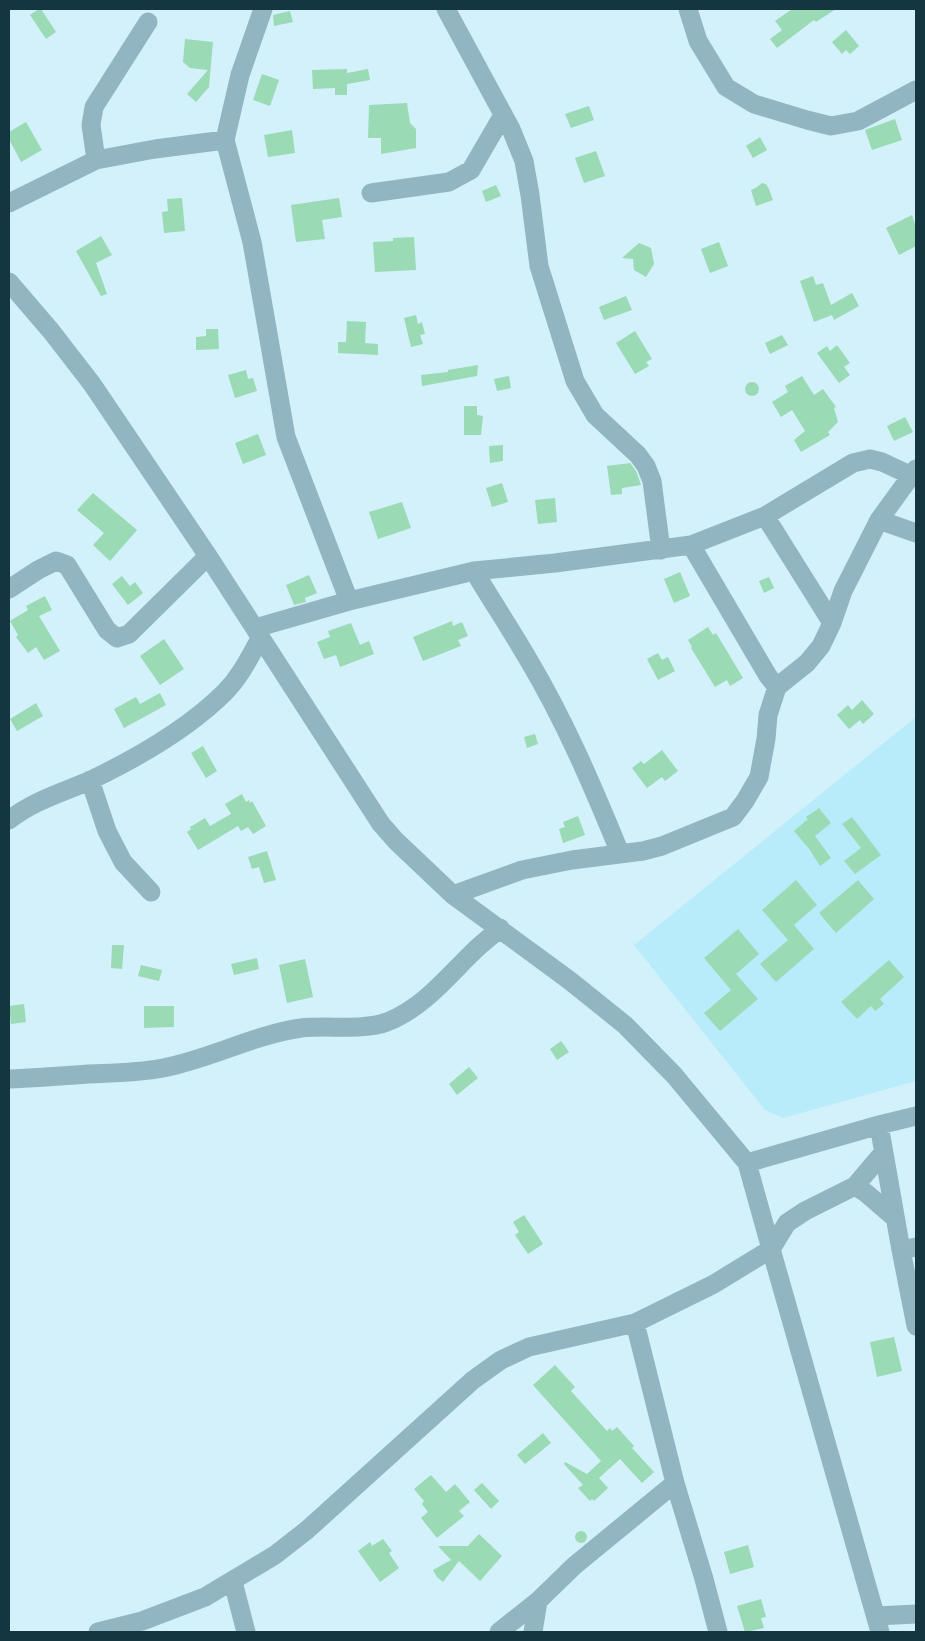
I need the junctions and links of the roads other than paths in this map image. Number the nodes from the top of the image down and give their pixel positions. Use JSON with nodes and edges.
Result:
{"nodes":[{"id":1,"x":263,"y":9,"type":"edge"},
{"id":2,"x":446,"y":9,"type":"edge"},
{"id":3,"x":688,"y":9,"type":"edge"},
{"id":4,"x":148,"y":22,"type":"dead end"},
{"id":5,"x":916,"y":90,"type":"edge"},
{"id":6,"x":503,"y":115,"type":"junction"},
{"id":7,"x":225,"y":140,"type":"junction"},
{"id":8,"x":96,"y":160,"type":"junction"},
{"id":9,"x":371,"y":193,"type":"dead end"},
{"id":10,"x":9,"y":203,"type":"edge"},
{"id":11,"x":9,"y":282,"type":"edge"},
{"id":12,"x":914,"y":472,"type":"edge"},
{"id":13,"x":765,"y":516,"type":"junction"},
{"id":14,"x":879,"y":520,"type":"junction"},
{"id":15,"x":916,"y":533,"type":"edge"},
{"id":16,"x":690,"y":545,"type":"junction"},
{"id":17,"x":661,"y":550,"type":"junction"},
{"id":18,"x":208,"y":556,"type":"junction"},
{"id":19,"x":474,"y":571,"type":"junction"},
{"id":20,"x":9,"y":589,"type":"edge"},
{"id":21,"x":349,"y":601,"type":"junction"},
{"id":22,"x":832,"y":624,"type":"junction"},
{"id":23,"x":258,"y":633,"type":"junction"},
{"id":24,"x":777,"y":687,"type":"junction"},
{"id":25,"x":90,"y":780,"type":"junction"},
{"id":26,"x":9,"y":820,"type":"edge"},
{"id":27,"x":620,"y":853,"type":"junction"},
{"id":28,"x":151,"y":892,"type":"dead end"},
{"id":29,"x":453,"y":895,"type":"junction"},
{"id":30,"x":500,"y":928,"type":"junction"},
{"id":31,"x":67,"y":1076,"type":"junction"},
{"id":32,"x":9,"y":1079,"type":"edge"},
{"id":33,"x":9,"y":1092,"type":"edge"},
{"id":34,"x":916,"y":1116,"type":"edge"},
{"id":35,"x":879,"y":1125,"type":"junction"},
{"id":36,"x":883,"y":1153,"type":"junction"},
{"id":37,"x":747,"y":1163,"type":"junction"},
{"id":38,"x":855,"y":1186,"type":"junction"},
{"id":39,"x":895,"y":1218,"type":"junction"},
{"id":40,"x":909,"y":1248,"type":"edge"},
{"id":41,"x":771,"y":1249,"type":"junction"},
{"id":42,"x":635,"y":1323,"type":"junction"},
{"id":43,"x":916,"y":1326,"type":"edge"},
{"id":44,"x":675,"y":1483,"type":"junction"},
{"id":45,"x":233,"y":1582,"type":"junction"},
{"id":46,"x":538,"y":1601,"type":"junction"},
{"id":47,"x":916,"y":1614,"type":"edge"},
{"id":48,"x":878,"y":1624,"type":"edge"},
{"id":49,"x":98,"y":1632,"type":"edge"},
{"id":50,"x":246,"y":1632,"type":"edge"},
{"id":51,"x":499,"y":1632,"type":"edge"},
{"id":52,"x":533,"y":1632,"type":"edge"},
{"id":53,"x":718,"y":1632,"type":"edge"}],
"edges":[{"from":1,"to":7,"type":"street"},
{"from":2,"to":6,"type":"street"},
{"from":3,"to":5,"type":"street"},
{"from":4,"to":8,"type":"street"},
{"from":6,"to":9,"type":"street"},
{"from":6,"to":17,"type":"street"},
{"from":7,"to":8,"type":"street"},
{"from":7,"to":21,"type":"street"},
{"from":8,"to":10,"type":"street"},
{"from":11,"to":18,"type":"street"},
{"from":12,"to":13,"type":"street"},
{"from":12,"to":14,"type":"street"},
{"from":13,"to":16,"type":"street"},
{"from":13,"to":22,"type":"street"},
{"from":14,"to":15,"type":"street"},
{"from":14,"to":22,"type":"street"},
{"from":16,"to":17,"type":"street"},
{"from":16,"to":24,"type":"street"},
{"from":17,"to":19,"type":"street"},
{"from":18,"to":20,"type":"street"},
{"from":18,"to":23,"type":"street"},
{"from":19,"to":21,"type":"street"},
{"from":19,"to":27,"type":"street"},
{"from":21,"to":23,"type":"street"},
{"from":22,"to":24,"type":"street"},
{"from":23,"to":25,"type":"street"},
{"from":23,"to":29,"type":"street"},
{"from":24,"to":27,"type":"street"},
{"from":25,"to":26,"type":"street"},
{"from":25,"to":28,"type":"street"},
{"from":27,"to":29,"type":"street"},
{"from":29,"to":30,"type":"street"},
{"from":30,"to":31,"type":"street"},
{"from":30,"to":37,"type":"street"},
{"from":31,"to":32,"type":"street"},
{"from":31,"to":33,"type":"street"},
{"from":34,"to":35,"type":"street"},
{"from":35,"to":36,"type":"street"},
{"from":35,"to":37,"type":"street"},
{"from":36,"to":38,"type":"street"},
{"from":36,"to":39,"type":"street"},
{"from":37,"to":41,"type":"street"},
{"from":38,"to":39,"type":"street"},
{"from":38,"to":41,"type":"street"},
{"from":39,"to":40,"type":"street"},
{"from":40,"to":43,"type":"street"},
{"from":41,"to":42,"type":"street"},
{"from":41,"to":48,"type":"street"},
{"from":42,"to":44,"type":"street"},
{"from":42,"to":45,"type":"street"},
{"from":44,"to":46,"type":"street"},
{"from":44,"to":53,"type":"street"},
{"from":45,"to":49,"type":"street"},
{"from":45,"to":50,"type":"street"},
{"from":46,"to":51,"type":"street"},
{"from":46,"to":52,"type":"street"},
{"from":47,"to":48,"type":"street"}]}
